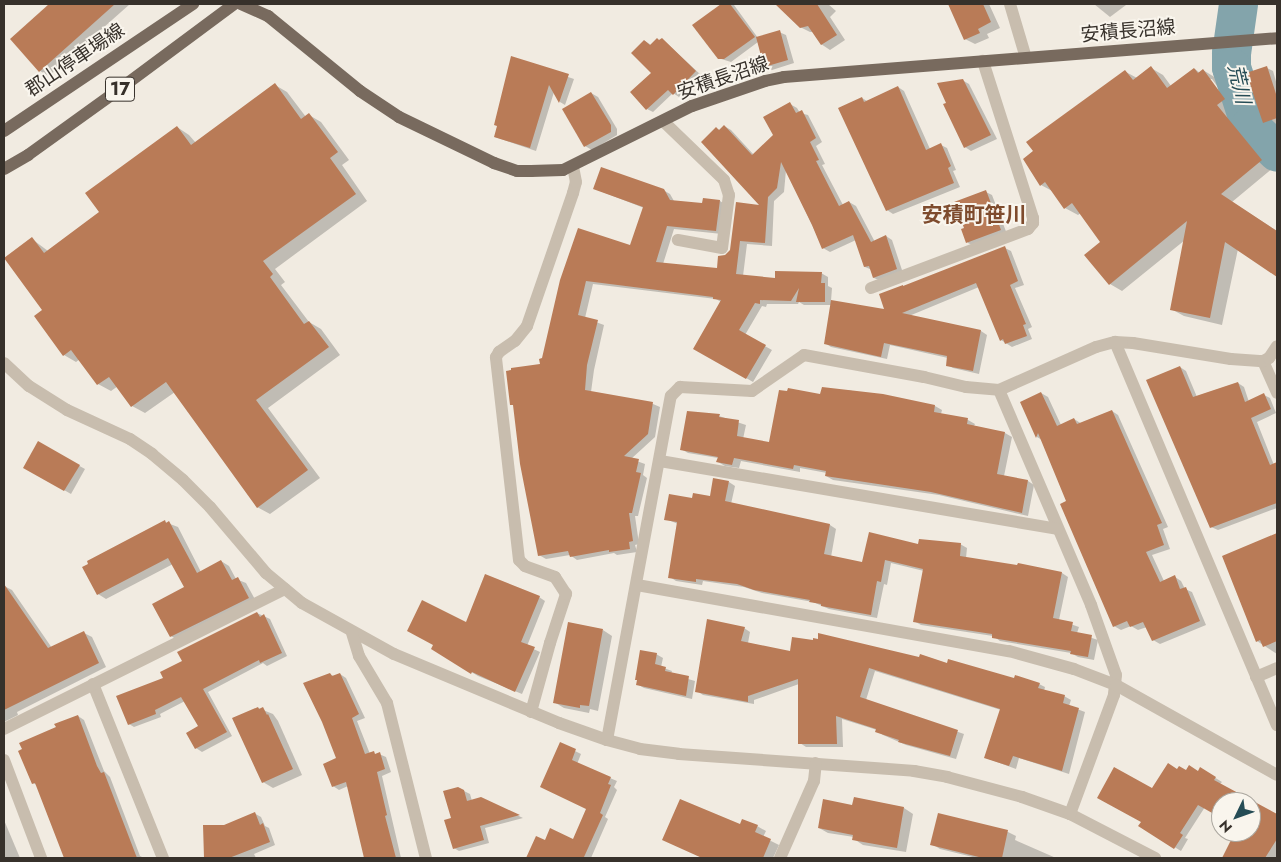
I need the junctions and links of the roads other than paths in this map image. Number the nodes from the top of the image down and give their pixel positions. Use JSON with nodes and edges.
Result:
{"nodes":[{"id":1,"x":193,"y":4,"type":"edge"},
{"id":2,"x":234,"y":4,"type":"edge"},
{"id":3,"x":241,"y":4,"type":"edge"},
{"id":4,"x":1010,"y":4,"type":"edge"},
{"id":5,"x":1277,"y":38,"type":"edge"},
{"id":6,"x":1026,"y":58,"type":"junction"},
{"id":7,"x":983,"y":61,"type":"junction"},
{"id":8,"x":663,"y":121,"type":"junction"},
{"id":9,"x":4,"y":131,"type":"edge"},
{"id":10,"x":573,"y":166,"type":"junction"},
{"id":11,"x":4,"y":169,"type":"edge"},
{"id":12,"x":678,"y":240,"type":"dead end"},
{"id":13,"x":871,"y":288,"type":"dead end"},
{"id":14,"x":1115,"y":342,"type":"junction"},
{"id":15,"x":1277,"y":346,"type":"edge"},
{"id":16,"x":1263,"y":361,"type":"junction"},
{"id":17,"x":4,"y":363,"type":"edge"},
{"id":18,"x":999,"y":390,"type":"junction"},
{"id":19,"x":1277,"y":393,"type":"edge"},
{"id":20,"x":660,"y":461,"type":"junction"},
{"id":21,"x":1056,"y":529,"type":"junction"},
{"id":22,"x":637,"y":585,"type":"junction"},
{"id":23,"x":285,"y":589,"type":"junction"},
{"id":24,"x":352,"y":633,"type":"junction"},
{"id":25,"x":1277,"y":668,"type":"edge"},
{"id":26,"x":1256,"y":677,"type":"junction"},
{"id":27,"x":93,"y":684,"type":"junction"},
{"id":28,"x":1116,"y":685,"type":"junction"},
{"id":29,"x":531,"y":712,"type":"junction"},
{"id":30,"x":1277,"y":725,"type":"edge"},
{"id":31,"x":4,"y":729,"type":"edge"},
{"id":32,"x":607,"y":740,"type":"junction"},
{"id":33,"x":4,"y":760,"type":"edge"},
{"id":34,"x":816,"y":763,"type":"junction"},
{"id":35,"x":1277,"y":775,"type":"edge"},
{"id":36,"x":1070,"y":814,"type":"junction"},
{"id":37,"x":1152,"y":857,"type":"edge"},
{"id":38,"x":41,"y":858,"type":"edge"},
{"id":39,"x":163,"y":858,"type":"edge"},
{"id":40,"x":426,"y":858,"type":"edge"},
{"id":41,"x":780,"y":858,"type":"edge"}],
"edges":[{"from":1,"to":9,"type":"main road","name":"郡山停車場線","number":"17"},
{"from":2,"to":11,"type":"main road","number":"17"},
{"from":3,"to":10,"type":"main road","name":"安積長沼線"},
{"from":4,"to":6,"type":"street"},
{"from":5,"to":6,"type":"main road","name":"安積長沼線"},
{"from":6,"to":7,"type":"main road","name":"安積長沼線"},
{"from":7,"to":8,"type":"main road","name":"安積長沼線"},
{"from":7,"to":13,"type":"street"},
{"from":8,"to":10,"type":"main road","name":"安積長沼線"},
{"from":8,"to":12,"type":"street"},
{"from":10,"to":29,"type":"street"},
{"from":14,"to":16,"type":"street"},
{"from":14,"to":18,"type":"street"},
{"from":14,"to":26,"type":"street"},
{"from":15,"to":16,"type":"street"},
{"from":16,"to":19,"type":"street"},
{"from":17,"to":23,"type":"street"},
{"from":18,"to":20,"type":"street"},
{"from":18,"to":21,"type":"street"},
{"from":20,"to":21,"type":"street"},
{"from":20,"to":22,"type":"street"},
{"from":21,"to":28,"type":"street"},
{"from":22,"to":28,"type":"street"},
{"from":22,"to":32,"type":"street"},
{"from":23,"to":24,"type":"street"},
{"from":23,"to":27,"type":"street"},
{"from":24,"to":29,"type":"street"},
{"from":24,"to":40,"type":"street"},
{"from":25,"to":26,"type":"street"},
{"from":26,"to":30,"type":"street"},
{"from":27,"to":31,"type":"street"},
{"from":27,"to":39,"type":"street"},
{"from":28,"to":35,"type":"street"},
{"from":28,"to":36,"type":"street"},
{"from":29,"to":32,"type":"street"},
{"from":32,"to":34,"type":"street"},
{"from":33,"to":38,"type":"street"},
{"from":34,"to":36,"type":"street"},
{"from":34,"to":41,"type":"street"},
{"from":36,"to":37,"type":"street"}]}
